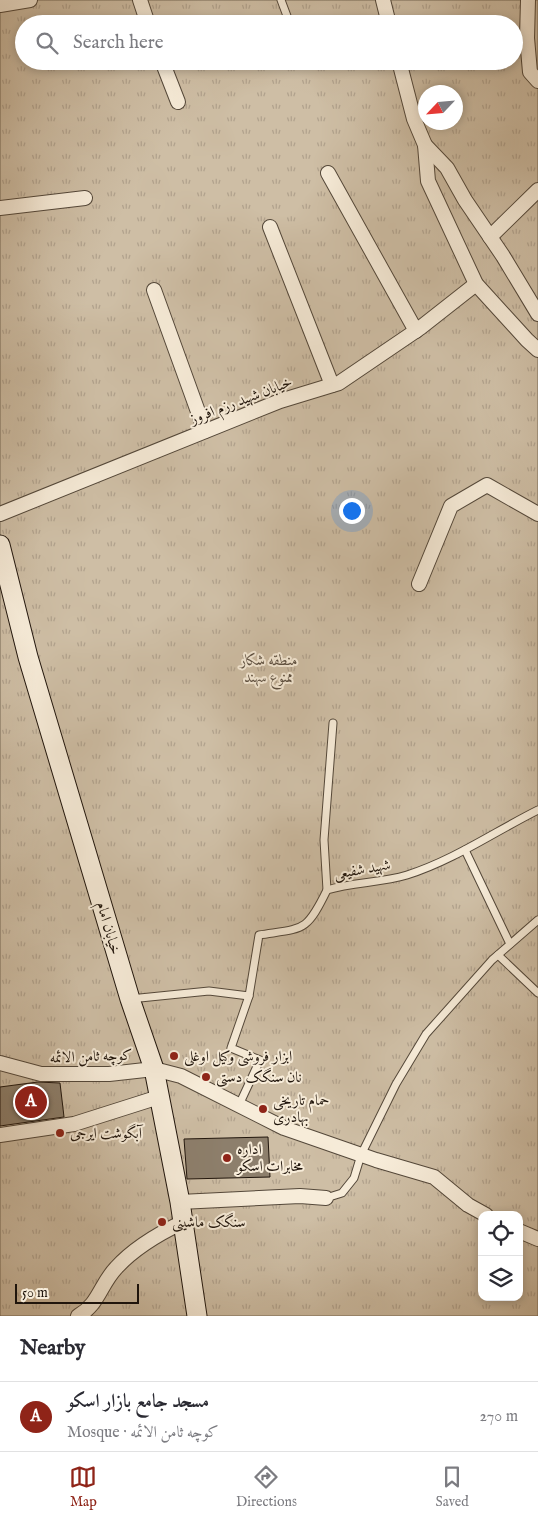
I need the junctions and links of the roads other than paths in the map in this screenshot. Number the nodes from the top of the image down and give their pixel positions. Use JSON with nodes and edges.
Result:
{"nodes":[{"id":1,"x":30,"y":0,"type":"edge"},
{"id":2,"x":140,"y":0,"type":"edge"},
{"id":3,"x":281,"y":0,"type":"edge"},
{"id":4,"x":383,"y":0,"type":"edge"},
{"id":5,"x":528,"y":0,"type":"edge"},
{"id":6,"x":0,"y":5,"type":"edge"},
{"id":7,"x":145,"y":15,"type":"edge"},
{"id":8,"x":287,"y":15,"type":"edge"},
{"id":9,"x":387,"y":15,"type":"edge"},
{"id":10,"x":166,"y":70,"type":"edge"},
{"id":11,"x":401,"y":70,"type":"edge"},
{"id":12,"x":538,"y":81,"type":"edge"},
{"id":13,"x":178,"y":102,"type":"dead end"},
{"id":14,"x":424,"y":145,"type":"junction"},
{"id":15,"x":328,"y":173,"type":"dead end"},
{"id":16,"x":538,"y":190,"type":"edge"},
{"id":17,"x":85,"y":198,"type":"dead end"},
{"id":18,"x":0,"y":208,"type":"edge"},
{"id":19,"x":270,"y":227,"type":"dead end"},
{"id":20,"x":490,"y":237,"type":"junction"},
{"id":21,"x":476,"y":284,"type":"junction"},
{"id":22,"x":154,"y":290,"type":"dead end"},
{"id":23,"x":538,"y":314,"type":"edge"},
{"id":24,"x":416,"y":331,"type":"junction"},
{"id":25,"x":538,"y":350,"type":"edge"},
{"id":26,"x":332,"y":385,"type":"junction"},
{"id":27,"x":205,"y":431,"type":"junction"},
{"id":28,"x":0,"y":514,"type":"edge"},
{"id":29,"x":538,"y":514,"type":"edge"},
{"id":30,"x":0,"y":545,"type":"edge"},
{"id":31,"x":419,"y":584,"type":"dead end"},
{"id":32,"x":334,"y":723,"type":"dead end"},
{"id":33,"x":538,"y":810,"type":"edge"},
{"id":34,"x":465,"y":850,"type":"junction"},
{"id":35,"x":327,"y":890,"type":"junction"},
{"id":36,"x":538,"y":920,"type":"edge"},
{"id":37,"x":510,"y":944,"type":"junction"},
{"id":38,"x":498,"y":955,"type":"junction"},
{"id":39,"x":538,"y":993,"type":"edge"},
{"id":40,"x":249,"y":996,"type":"junction"},
{"id":41,"x":130,"y":999,"type":"junction"},
{"id":42,"x":0,"y":1063,"type":"edge"},
{"id":43,"x":154,"y":1069,"type":"junction"},
{"id":44,"x":159,"y":1097,"type":"junction"},
{"id":45,"x":239,"y":1105,"type":"junction"},
{"id":46,"x":0,"y":1135,"type":"edge"},
{"id":47,"x":361,"y":1155,"type":"junction"},
{"id":48,"x":326,"y":1198,"type":"joint"},
{"id":49,"x":180,"y":1202,"type":"junction"},
{"id":50,"x":479,"y":1211,"type":"edge"},
{"id":51,"x":183,"y":1222,"type":"junction"},
{"id":52,"x":523,"y":1233,"type":"edge"},
{"id":53,"x":538,"y":1239,"type":"edge"},
{"id":54,"x":78,"y":1316,"type":"edge"},
{"id":55,"x":197,"y":1316,"type":"edge"}],
"edges":[{"from":1,"to":6,"type":"street"},
{"from":2,"to":7,"type":"street"},
{"from":3,"to":8,"type":"lane"},
{"from":4,"to":9,"type":"street"},
{"from":5,"to":12,"type":"street"},
{"from":10,"to":13,"type":"street"},
{"from":11,"to":14,"type":"street"},
{"from":14,"to":20,"type":"street"},
{"from":14,"to":21,"type":"street"},
{"from":15,"to":24,"type":"street"},
{"from":16,"to":20,"type":"street"},
{"from":17,"to":18,"type":"street"},
{"from":19,"to":26,"type":"street"},
{"from":20,"to":23,"type":"street"},
{"from":21,"to":24,"type":"street","name":"خیابان شهید رزم افروز"},
{"from":21,"to":25,"type":"street"},
{"from":22,"to":27,"type":"street"},
{"from":24,"to":26,"type":"street","name":"خیابان شهید رزم افروز"},
{"from":26,"to":27,"type":"street","name":"خیابان شهید رزم افروز"},
{"from":27,"to":28,"type":"street","name":"خیابان شهید رزم افروز"},
{"from":29,"to":31,"type":"street"},
{"from":30,"to":41,"type":"street","name":"خیابان امام"},
{"from":32,"to":35,"type":"lane"},
{"from":33,"to":34,"type":"lane","name":"شهید شفیعی"},
{"from":34,"to":35,"type":"lane","name":"شهید شفیعی"},
{"from":34,"to":37,"type":"lane"},
{"from":35,"to":40,"type":"lane","name":"شهید شفیعی"},
{"from":36,"to":37,"type":"lane"},
{"from":37,"to":38,"type":"lane"},
{"from":38,"to":39,"type":"lane"},
{"from":38,"to":47,"type":"lane"},
{"from":40,"to":41,"type":"lane"},
{"from":40,"to":45,"type":"lane"},
{"from":41,"to":43,"type":"street","name":"خیابان امام"},
{"from":42,"to":43,"type":"street","name":"کوچه ثامن الائمه"},
{"from":43,"to":44,"type":"street","name":"خیابان امام"},
{"from":43,"to":45,"type":"street"},
{"from":44,"to":46,"type":"street"},
{"from":44,"to":49,"type":"street","name":"خیابان امام"},
{"from":45,"to":47,"type":"street"},
{"from":47,"to":48,"type":"lane"},
{"from":47,"to":50,"type":"street"},
{"from":48,"to":49,"type":"street"},
{"from":49,"to":51,"type":"street","name":"خیابان امام"},
{"from":51,"to":54,"type":"street"},
{"from":51,"to":55,"type":"street","name":"خیابان امام"},
{"from":52,"to":53,"type":"street"}]}
